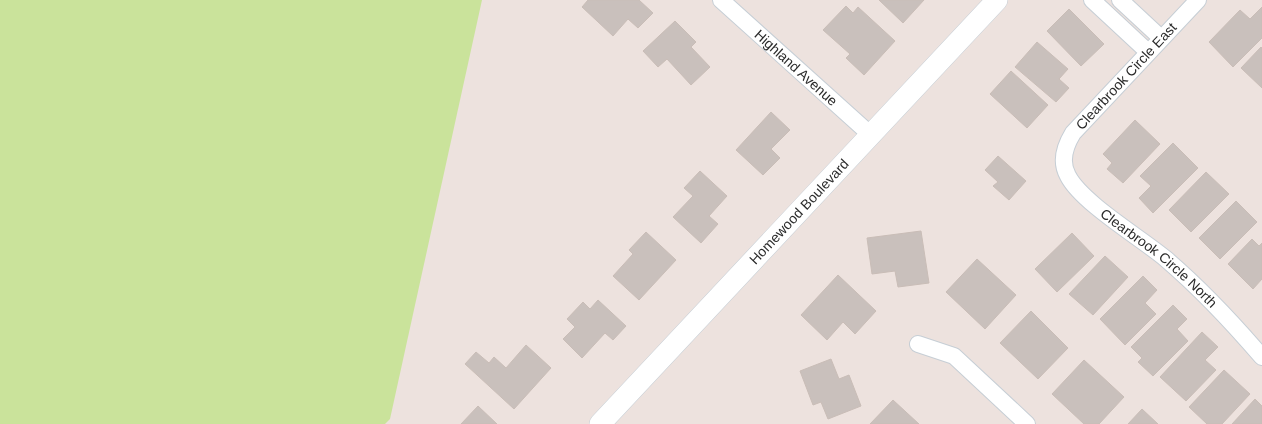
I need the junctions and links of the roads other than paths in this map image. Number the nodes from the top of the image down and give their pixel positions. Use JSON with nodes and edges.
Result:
{"nodes":[{"id":1,"x":721,"y":0,"type":"edge"},
{"id":2,"x":997,"y":0,"type":"edge"},
{"id":3,"x":1092,"y":0,"type":"edge"},
{"id":4,"x":1120,"y":0,"type":"edge"},
{"id":5,"x":1198,"y":0,"type":"edge"},
{"id":6,"x":1161,"y":38,"type":"junction"},
{"id":7,"x":1148,"y":52,"type":"junction"},
{"id":8,"x":872,"y":136,"type":"junction"},
{"id":9,"x":1064,"y":158,"type":"joint"},
{"id":10,"x":918,"y":344,"type":"dead end"},
{"id":11,"x":1262,"y":356,"type":"edge"},
{"id":12,"x":600,"y":424,"type":"edge"},
{"id":13,"x":1027,"y":424,"type":"edge"}],
"edges":[{"from":1,"to":8,"type":"street","name":"Highland Avenue"},
{"from":2,"to":8,"type":"street","name":"Homewood Boulevard"},
{"from":3,"to":7,"type":"street"},
{"from":4,"to":6,"type":"street"},
{"from":5,"to":6,"type":"street","name":"Clearbrook Circle East"},
{"from":6,"to":7,"type":"street","name":"Clearbrook Circle East"},
{"from":7,"to":9,"type":"street","name":"Clearbrook Circle East"},
{"from":8,"to":12,"type":"street","name":"Homewood Boulevard"},
{"from":9,"to":11,"type":"street","name":"Clearbrook Circle North"},
{"from":10,"to":13,"type":"street"}]}
